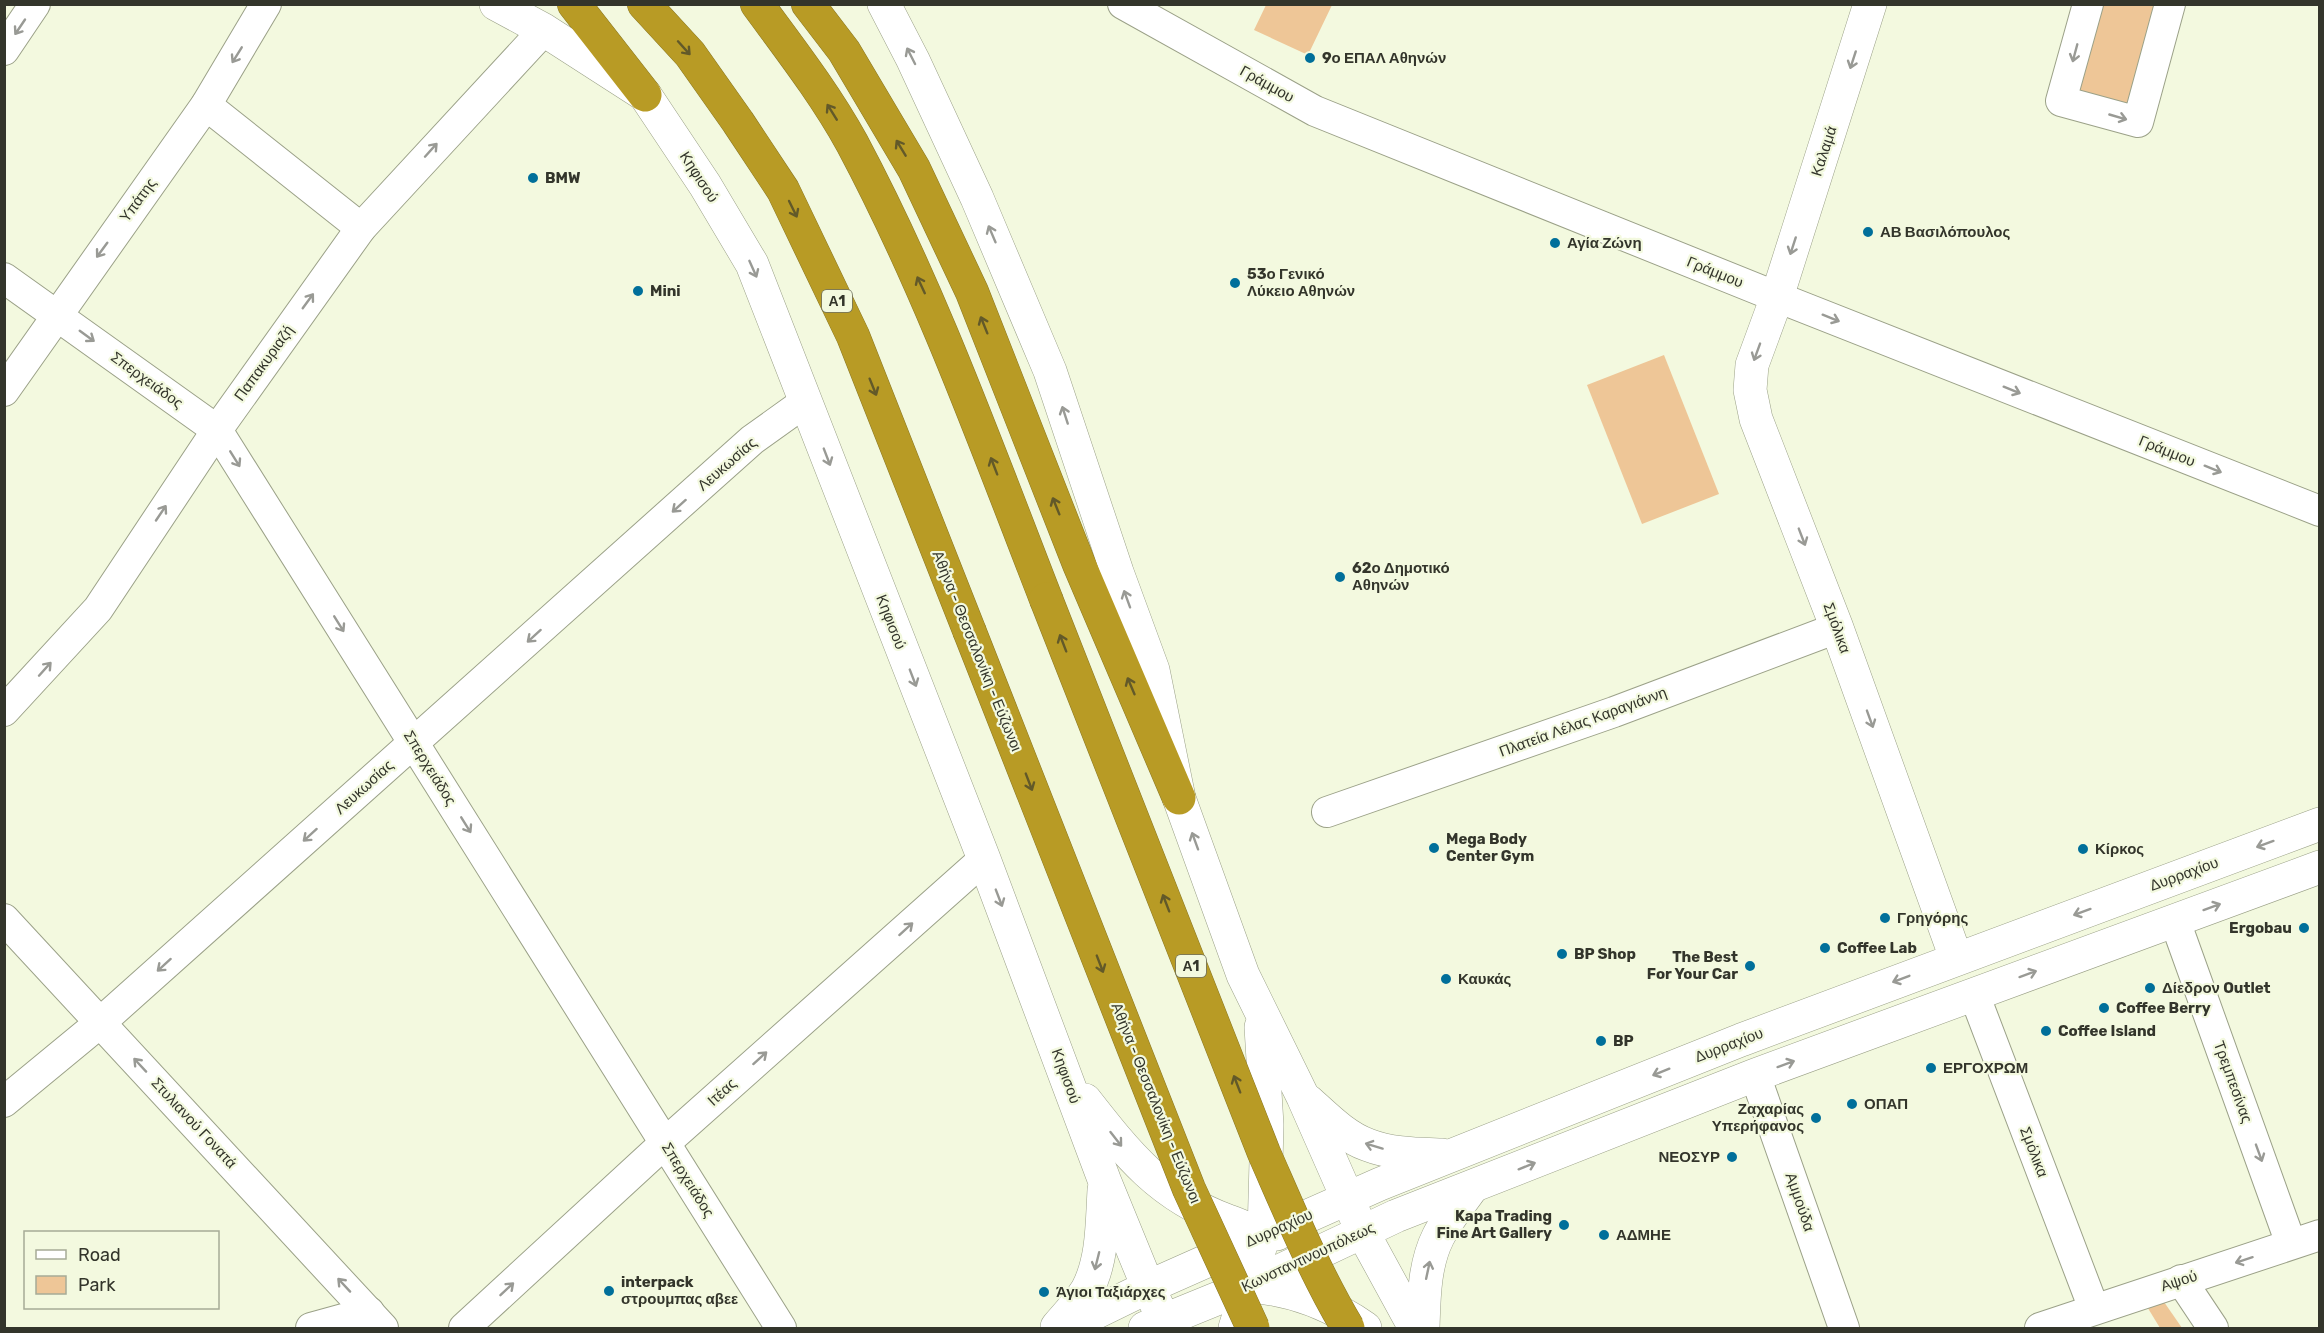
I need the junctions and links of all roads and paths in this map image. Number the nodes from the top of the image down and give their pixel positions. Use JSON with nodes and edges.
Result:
{"nodes":[{"id":1,"x":35,"y":4,"type":"edge"},
{"id":2,"x":266,"y":4,"type":"edge"},
{"id":3,"x":496,"y":4,"type":"edge"},
{"id":4,"x":574,"y":4,"type":"edge"},
{"id":5,"x":644,"y":4,"type":"edge"},
{"id":6,"x":757,"y":4,"type":"edge"},
{"id":7,"x":808,"y":4,"type":"edge"},
{"id":8,"x":884,"y":4,"type":"edge"},
{"id":9,"x":1123,"y":4,"type":"edge"},
{"id":10,"x":1870,"y":4,"type":"edge"},
{"id":11,"x":2088,"y":4,"type":"edge"},
{"id":12,"x":2170,"y":4,"type":"edge"},
{"id":13,"x":544,"y":30,"type":"junction"},
{"id":14,"x":4,"y":50,"type":"edge"},
{"id":15,"x":645,"y":95,"type":"junction"},
{"id":16,"x":206,"y":105,"type":"junction"},
{"id":17,"x":361,"y":228,"type":"junction"},
{"id":18,"x":4,"y":278,"type":"edge"},
{"id":19,"x":1777,"y":297,"type":"junction"},
{"id":20,"x":57,"y":314,"type":"junction"},
{"id":21,"x":4,"y":391,"type":"edge"},
{"id":22,"x":805,"y":402,"type":"junction"},
{"id":23,"x":217,"y":430,"type":"junction"},
{"id":24,"x":2319,"y":511,"type":"edge"},
{"id":25,"x":1837,"y":628,"type":"junction"},
{"id":26,"x":4,"y":711,"type":"edge"},
{"id":27,"x":414,"y":742,"type":"junction"},
{"id":28,"x":1179,"y":798,"type":"junction"},
{"id":29,"x":1327,"y":812,"type":"dead end"},
{"id":30,"x":2319,"y":824,"type":"edge"},
{"id":31,"x":984,"y":859,"type":"junction"},
{"id":32,"x":2319,"y":867,"type":"edge"},
{"id":33,"x":5,"y":921,"type":"edge"},
{"id":34,"x":2175,"y":921,"type":"junction"},
{"id":35,"x":1956,"y":958,"type":"junction"},
{"id":36,"x":1974,"y":994,"type":"junction"},
{"id":37,"x":1260,"y":1010,"type":"junction"},
{"id":38,"x":101,"y":1022,"type":"junction"},
{"id":39,"x":1755,"y":1075,"type":"junction"},
{"id":40,"x":1067,"y":1077,"type":"junction"},
{"id":41,"x":1303,"y":1097,"type":"junction"},
{"id":42,"x":4,"y":1102,"type":"edge"},
{"id":43,"x":665,"y":1143,"type":"junction"},
{"id":44,"x":1453,"y":1156,"type":"junction"},
{"id":45,"x":1105,"y":1182,"type":"junction"},
{"id":46,"x":1472,"y":1187,"type":"junction"},
{"id":47,"x":1348,"y":1197,"type":"junction"},
{"id":48,"x":1362,"y":1231,"type":"junction"},
{"id":49,"x":1264,"y":1235,"type":"junction"},
{"id":50,"x":2319,"y":1235,"type":"edge"},
{"id":51,"x":2292,"y":1244,"type":"junction"},
{"id":52,"x":2181,"y":1280,"type":"junction"},
{"id":53,"x":1248,"y":1286,"type":"junction"},
{"id":54,"x":1148,"y":1287,"type":"junction"},
{"id":55,"x":2094,"y":1310,"type":"junction"},
{"id":56,"x":376,"y":1320,"type":"edge"},
{"id":57,"x":1158,"y":1326,"type":"edge"},
{"id":58,"x":311,"y":1329,"type":"edge"},
{"id":59,"x":464,"y":1329,"type":"edge"},
{"id":60,"x":781,"y":1329,"type":"edge"},
{"id":61,"x":1056,"y":1329,"type":"edge"},
{"id":62,"x":1064,"y":1329,"type":"edge"},
{"id":63,"x":1235,"y":1329,"type":"edge"},
{"id":64,"x":1253,"y":1329,"type":"edge"},
{"id":65,"x":1348,"y":1329,"type":"edge"},
{"id":66,"x":1365,"y":1329,"type":"edge"},
{"id":67,"x":1415,"y":1329,"type":"edge"},
{"id":68,"x":1423,"y":1329,"type":"edge"},
{"id":69,"x":1844,"y":1329,"type":"edge"},
{"id":70,"x":2040,"y":1329,"type":"edge"},
{"id":71,"x":2213,"y":1329,"type":"edge"}],
"edges":[{"from":1,"to":14,"type":"street","one_way":true},
{"from":2,"to":16,"type":"street","name":"Υπάτης","one_way":true},
{"from":3,"to":13,"type":"main road","name":"Κηφισού"},
{"from":4,"to":15,"type":"highway"},
{"from":5,"to":64,"type":"highway","name":"Αθήνα - Θεσσαλονίκη - Εύζωνοι","number":"Α1","one_way":true,"bridge":true},
{"from":65,"to":6,"type":"highway","number":"Α1","one_way":true,"bridge":true},
{"from":28,"to":7,"type":"highway","one_way":true},
{"from":28,"to":8,"type":"main road","one_way":true},
{"from":9,"to":19,"type":"street","name":"Γράμμου"},
{"from":10,"to":19,"type":"main road","name":"Καλαμά","one_way":true},
{"from":11,"to":12,"type":"street","one_way":true},
{"from":13,"to":15,"type":"main road","name":"Κηφισού"},
{"from":17,"to":13,"type":"street","name":"Παπακυριαζή","one_way":true},
{"from":15,"to":22,"type":"main road","name":"Κηφισού","one_way":true},
{"from":16,"to":17,"type":"street"},
{"from":16,"to":20,"type":"street","name":"Υπάτης","one_way":true},
{"from":23,"to":17,"type":"street","name":"Παπακυριαζή","one_way":true},
{"from":18,"to":20,"type":"street","name":"Σπερχειάδος"},
{"from":19,"to":24,"type":"street","name":"Γράμμου","one_way":true},
{"from":19,"to":25,"type":"main road","name":"Σμόλικα","one_way":true},
{"from":20,"to":21,"type":"street","name":"Υπάτης"},
{"from":20,"to":23,"type":"street","name":"Σπερχειάδος","one_way":true},
{"from":22,"to":27,"type":"street","name":"Λευκωσίας","one_way":true},
{"from":22,"to":31,"type":"main road","name":"Κηφισού","one_way":true},
{"from":26,"to":23,"type":"street","name":"Παπακυριαζή","one_way":true},
{"from":23,"to":27,"type":"street","name":"Σπερχειάδος","one_way":true},
{"from":25,"to":29,"type":"street","name":"Πλατεία Λέλας Καραγιάννη"},
{"from":25,"to":35,"type":"main road","name":"Σμόλικα","one_way":true},
{"from":27,"to":38,"type":"street","name":"Λευκωσίας","one_way":true},
{"from":27,"to":43,"type":"street","name":"Σπερχειάδος","one_way":true},
{"from":37,"to":28,"type":"main road","one_way":true},
{"from":30,"to":35,"type":"main road","name":"Δυρραχίου","one_way":true},
{"from":31,"to":40,"type":"main road","name":"Κηφισού","one_way":true},
{"from":43,"to":31,"type":"street","name":"Ιτέας","one_way":true},
{"from":34,"to":32,"type":"main road","one_way":true},
{"from":33,"to":38,"type":"street","name":"Στυλιανού Γονατά"},
{"from":36,"to":34,"type":"main road","one_way":true},
{"from":34,"to":51,"type":"street","name":"Τρεμπεσίνας","one_way":true},
{"from":35,"to":44,"type":"main road","name":"Δυρραχίου","one_way":true},
{"from":39,"to":36,"type":"main road","one_way":true},
{"from":36,"to":55,"type":"street","name":"Σμόλικα"},
{"from":37,"to":41,"type":"main road"},
{"from":37,"to":49,"type":"main road"},
{"from":38,"to":42,"type":"street","name":"Λευκωσίας"},
{"from":56,"to":38,"type":"street","name":"Στυλιανού Γονατά","one_way":true},
{"from":46,"to":39,"type":"main road","one_way":true},
{"from":39,"to":69,"type":"street","name":"Αμμούδα"},
{"from":40,"to":45,"type":"main road","name":"Κηφισού"},
{"from":40,"to":49,"type":"main road","one_way":true},
{"from":44,"to":41,"type":"main road","one_way":true},
{"from":41,"to":47,"type":"main road"},
{"from":59,"to":43,"type":"street","name":"Ιτέας","one_way":true},
{"from":43,"to":60,"type":"street","name":"Σπερχειάδος"},
{"from":44,"to":47,"type":"main road","name":"Δυρραχίου"},
{"from":45,"to":54,"type":"main road","name":"Κηφισού"},
{"from":45,"to":61,"type":"main road","one_way":true},
{"from":46,"to":48,"type":"main road","name":"Κωνσταντινουπόλεως"},
{"from":68,"to":46,"type":"main road","one_way":true},
{"from":47,"to":48,"type":"main road"},
{"from":47,"to":49,"type":"main road","name":"Δυρραχίου"},
{"from":48,"to":49,"type":"main road"},
{"from":48,"to":53,"type":"main road","name":"Κωνσταντινουπόλεως"},
{"from":48,"to":67,"type":"main road"},
{"from":49,"to":53,"type":"main road"},
{"from":49,"to":54,"type":"main road","name":"Δυρραχίου"},
{"from":50,"to":51,"type":"street","name":"Αψού"},
{"from":51,"to":52,"type":"street","name":"Αψού","one_way":true},
{"from":52,"to":55,"type":"street","name":"Αψού"},
{"from":52,"to":71,"type":"street"},
{"from":53,"to":54,"type":"main road"},
{"from":53,"to":57,"type":"main road","name":"Κωνσταντινουπόλεως"},
{"from":53,"to":63,"type":"main road"},
{"from":53,"to":66,"type":"main road"},
{"from":54,"to":57,"type":"main road","name":"Κηφισού"},
{"from":54,"to":62,"type":"main road"},
{"from":55,"to":70,"type":"street","name":"Αψού"},
{"from":56,"to":58,"type":"street"}]}
